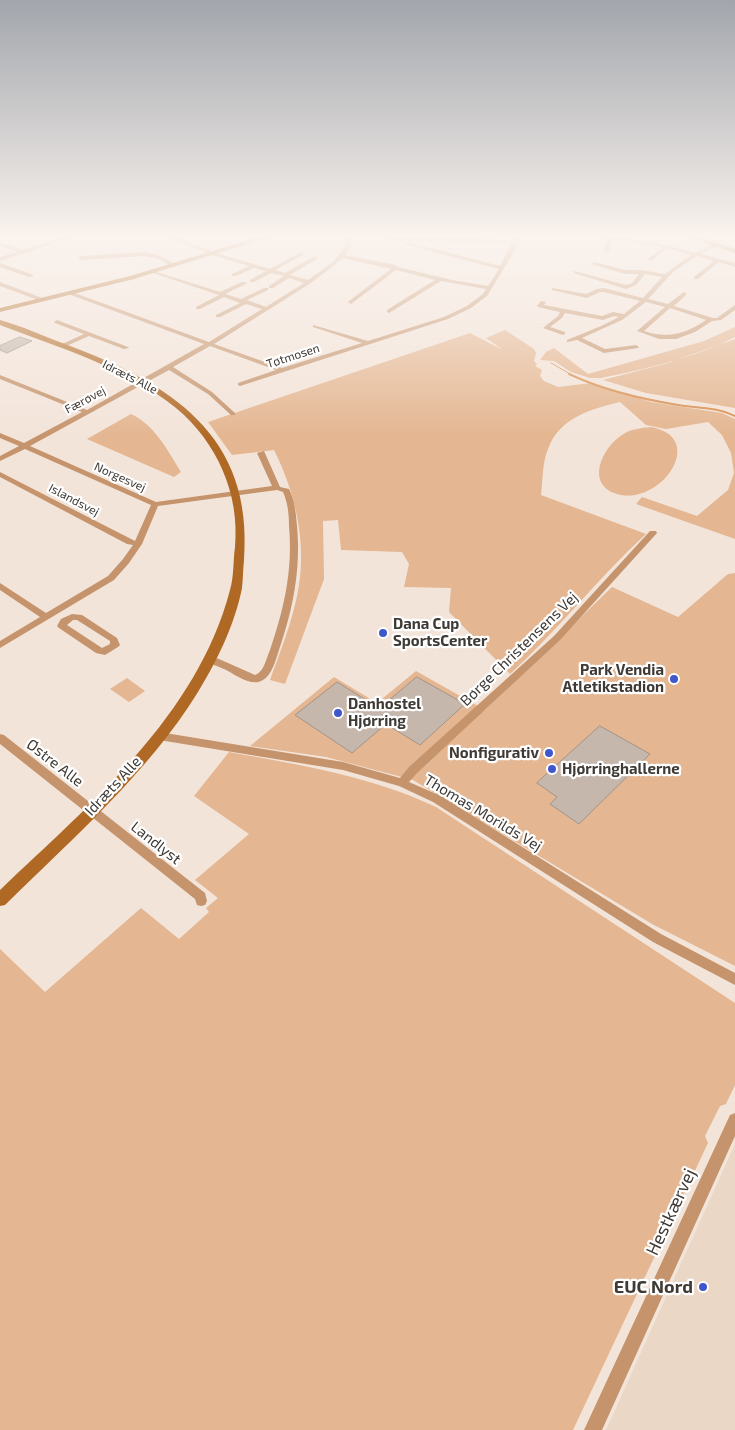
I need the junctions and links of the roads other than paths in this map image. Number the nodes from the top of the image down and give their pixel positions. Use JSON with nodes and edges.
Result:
{"nodes":[{"id":1,"x":23,"y":304,"type":"edge"},
{"id":2,"x":99,"y":304,"type":"edge"},
{"id":3,"x":206,"y":304,"type":"edge"},
{"id":4,"x":241,"y":304,"type":"edge"},
{"id":5,"x":249,"y":304,"type":"edge"},
{"id":6,"x":274,"y":304,"type":"edge"},
{"id":7,"x":401,"y":304,"type":"edge"},
{"id":8,"x":473,"y":304,"type":"edge"},
{"id":9,"x":542,"y":304,"type":"edge"},
{"id":10,"x":639,"y":304,"type":"edge"},
{"id":11,"x":660,"y":304,"type":"edge"},
{"id":12,"x":673,"y":304,"type":"edge"},
{"id":13,"x":670,"y":306,"type":"junction"},
{"id":14,"x":735,"y":307,"type":"edge"},
{"id":15,"x":198,"y":308,"type":"dead end"},
{"id":16,"x":266,"y":309,"type":"junction"},
{"id":17,"x":0,"y":310,"type":"edge"},
{"id":18,"x":389,"y":311,"type":"dead end"},
{"id":19,"x":563,"y":311,"type":"junction"},
{"id":20,"x":218,"y":316,"type":"dead end"},
{"id":21,"x":624,"y":316,"type":"junction"},
{"id":22,"x":710,"y":320,"type":"junction"},
{"id":23,"x":0,"y":322,"type":"edge"},
{"id":24,"x":57,"y":322,"type":"dead end"},
{"id":25,"x":315,"y":326,"type":"dead end"},
{"id":26,"x":563,"y":332,"type":"dead end"},
{"id":27,"x":89,"y":334,"type":"junction"},
{"id":28,"x":578,"y":338,"type":"junction"},
{"id":29,"x":569,"y":341,"type":"dead end"},
{"id":30,"x":368,"y":343,"type":"junction"},
{"id":31,"x":209,"y":344,"type":"junction"},
{"id":32,"x":62,"y":346,"type":"junction"},
{"id":33,"x":636,"y":347,"type":"dead end"},
{"id":34,"x":126,"y":348,"type":"dead end"},
{"id":35,"x":168,"y":367,"type":"junction"},
{"id":36,"x":283,"y":371,"type":"junction"},
{"id":37,"x":0,"y":377,"type":"edge"},
{"id":38,"x":144,"y":382,"type":"junction"},
{"id":39,"x":240,"y":384,"type":"dead end"},
{"id":40,"x":87,"y":412,"type":"junction"},
{"id":41,"x":233,"y":414,"type":"dead end"},
{"id":42,"x":0,"y":436,"type":"edge"},
{"id":43,"x":24,"y":446,"type":"junction"},
{"id":44,"x":261,"y":453,"type":"dead end"},
{"id":45,"x":0,"y":459,"type":"edge"},
{"id":46,"x":0,"y":474,"type":"edge"},
{"id":47,"x":277,"y":488,"type":"junction"},
{"id":48,"x":237,"y":494,"type":"junction"},
{"id":49,"x":155,"y":504,"type":"junction"},
{"id":50,"x":653,"y":533,"type":"dead end"},
{"id":51,"x":138,"y":544,"type":"junction"},
{"id":52,"x":0,"y":586,"type":"edge"},
{"id":53,"x":55,"y":612,"type":"junction"},
{"id":54,"x":46,"y":617,"type":"junction"},
{"id":55,"x":66,"y":620,"type":"junction"},
{"id":56,"x":0,"y":645,"type":"edge"},
{"id":57,"x":209,"y":659,"type":"junction"},
{"id":58,"x":159,"y":736,"type":"junction"},
{"id":59,"x":0,"y":738,"type":"edge"},
{"id":60,"x":402,"y":783,"type":"junction"},
{"id":61,"x":91,"y":810,"type":"junction"},
{"id":62,"x":0,"y":900,"type":"edge"},
{"id":63,"x":202,"y":901,"type":"dead end"},
{"id":64,"x":735,"y":979,"type":"edge"},
{"id":65,"x":735,"y":1120,"type":"edge"},
{"id":66,"x":593,"y":1430,"type":"edge"}],
"edges":[{"from":1,"to":17,"type":"street"},
{"from":2,"to":31,"type":"street"},
{"from":3,"to":15,"type":"street"},
{"from":4,"to":20,"type":"street"},
{"from":5,"to":16,"type":"street"},
{"from":6,"to":16,"type":"street","name":"Færøvej"},
{"from":7,"to":18,"type":"street"},
{"from":8,"to":30,"type":"street","name":"Tøtmosen"},
{"from":9,"to":19,"type":"street"},
{"from":10,"to":21,"type":"street"},
{"from":11,"to":13,"type":"street"},
{"from":12,"to":13,"type":"street"},
{"from":13,"to":22,"type":"street"},
{"from":13,"to":22,"type":"street"},
{"from":14,"to":22,"type":"street"},
{"from":16,"to":31,"type":"street","name":"Færøvej"},
{"from":19,"to":21,"type":"street"},
{"from":19,"to":26,"type":"street"},
{"from":21,"to":28,"type":"street"},
{"from":23,"to":32,"type":"street","name":"Idræts Alle"},
{"from":24,"to":27,"type":"street","name":"Idræts Alle"},
{"from":25,"to":30,"type":"street"},
{"from":27,"to":32,"type":"street"},
{"from":27,"to":34,"type":"street","name":"Idræts Alle"},
{"from":28,"to":29,"type":"street"},
{"from":28,"to":33,"type":"street"},
{"from":30,"to":36,"type":"street","name":"Tøtmosen"},
{"from":31,"to":35,"type":"street","name":"Færøvej"},
{"from":31,"to":36,"type":"street"},
{"from":32,"to":38,"type":"street","name":"Idræts Alle"},
{"from":35,"to":38,"type":"street","name":"Færøvej"},
{"from":35,"to":41,"type":"street","name":"Idræts Alle"},
{"from":36,"to":39,"type":"street","name":"Tøtmosen"},
{"from":37,"to":40,"type":"street"},
{"from":38,"to":40,"type":"street","name":"Færøvej"},
{"from":38,"to":48,"type":"street","name":"Idræts Alle"},
{"from":40,"to":43,"type":"street","name":"Færøvej"},
{"from":42,"to":43,"type":"street","name":"Norgesvej"},
{"from":43,"to":45,"type":"street"},
{"from":43,"to":49,"type":"street","name":"Norgesvej"},
{"from":44,"to":47,"type":"street"},
{"from":46,"to":51,"type":"street","name":"Islandsvej"},
{"from":47,"to":48,"type":"street"},
{"from":47,"to":57,"type":"street"},
{"from":48,"to":49,"type":"street","name":"Norgesvej"},
{"from":48,"to":57,"type":"street","name":"Idræts Alle"},
{"from":49,"to":51,"type":"street"},
{"from":50,"to":60,"type":"street","name":"Børge Christensens Vej"},
{"from":51,"to":53,"type":"street"},
{"from":52,"to":54,"type":"street"},
{"from":53,"to":54,"type":"street"},
{"from":53,"to":55,"type":"street"},
{"from":54,"to":56,"type":"street"},
{"from":55,"to":55,"type":"street"},
{"from":57,"to":58,"type":"street","name":"Idræts Alle"},
{"from":58,"to":60,"type":"street","name":"Thomas Morilds Vej"},
{"from":58,"to":61,"type":"street","name":"Idræts Alle"},
{"from":59,"to":61,"type":"street","name":"Østre Alle"},
{"from":60,"to":64,"type":"street","name":"Thomas Morilds Vej"},
{"from":61,"to":62,"type":"street","name":"Idræts Alle"},
{"from":61,"to":63,"type":"street","name":"Landlyst"},
{"from":65,"to":66,"type":"street","name":"Hestkærvej"}]}
